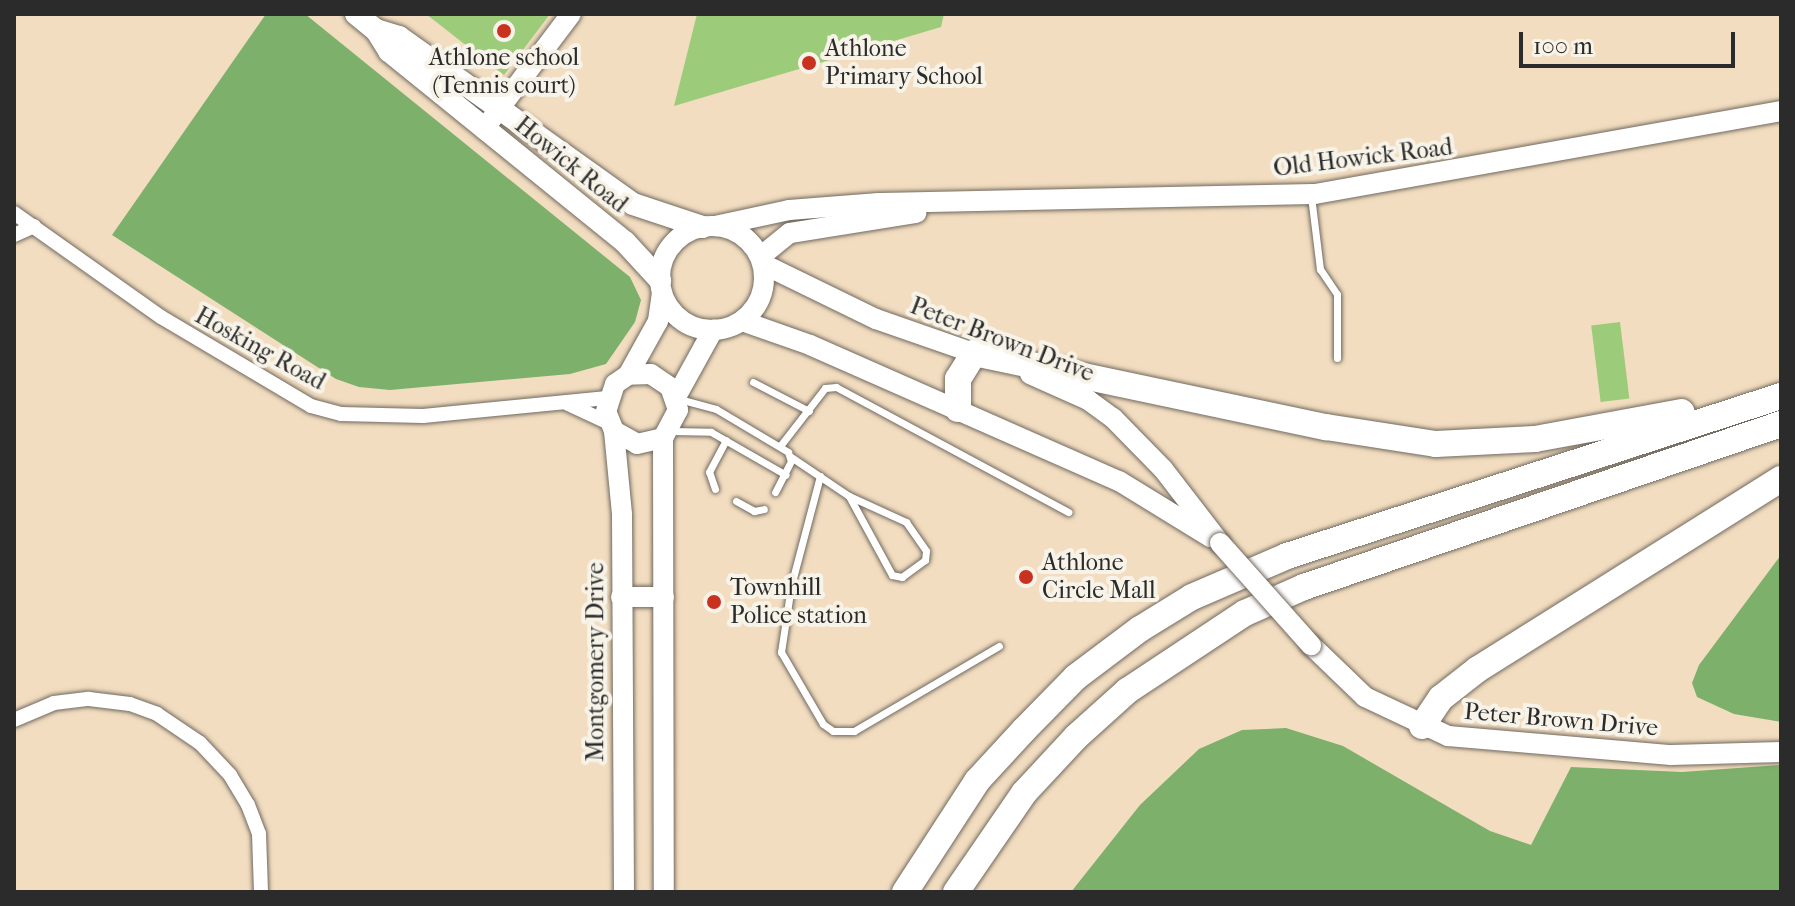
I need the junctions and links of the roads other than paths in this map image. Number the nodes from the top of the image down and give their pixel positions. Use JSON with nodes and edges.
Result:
{"nodes":[{"id":1,"x":356,"y":14,"type":"edge"},
{"id":2,"x":571,"y":14,"type":"edge"},
{"id":3,"x":376,"y":30,"type":"junction"},
{"id":4,"x":499,"y":110,"type":"junction"},
{"id":5,"x":1781,"y":111,"type":"edge"},
{"id":6,"x":484,"y":129,"type":"junction"},
{"id":7,"x":1311,"y":194,"type":"junction"},
{"id":8,"x":947,"y":205,"type":"junction"},
{"id":9,"x":14,"y":213,"type":"edge"},
{"id":10,"x":34,"y":226,"type":"junction"},
{"id":11,"x":709,"y":226,"type":"junction"},
{"id":12,"x":14,"y":235,"type":"edge"},
{"id":13,"x":762,"y":260,"type":"junction"},
{"id":14,"x":661,"y":287,"type":"junction"},
{"id":15,"x":742,"y":321,"type":"junction"},
{"id":16,"x":713,"y":330,"type":"junction"},
{"id":17,"x":974,"y":353,"type":"junction"},
{"id":18,"x":1337,"y":358,"type":"dead end"},
{"id":19,"x":628,"y":375,"type":"junction"},
{"id":20,"x":753,"y":382,"type":"dead end"},
{"id":21,"x":1781,"y":389,"type":"edge"},
{"id":22,"x":1781,"y":396,"type":"edge"},
{"id":23,"x":607,"y":398,"type":"junction"},
{"id":24,"x":676,"y":398,"type":"junction"},
{"id":25,"x":568,"y":404,"type":"junction"},
{"id":26,"x":958,"y":409,"type":"junction"},
{"id":27,"x":809,"y":411,"type":"junction"},
{"id":28,"x":1781,"y":424,"type":"edge"},
{"id":29,"x":611,"y":427,"type":"junction"},
{"id":30,"x":666,"y":434,"type":"junction"},
{"id":31,"x":726,"y":440,"type":"junction"},
{"id":32,"x":780,"y":446,"type":"junction"},
{"id":33,"x":791,"y":457,"type":"junction"},
{"id":34,"x":786,"y":475,"type":"junction"},
{"id":35,"x":820,"y":476,"type":"junction"},
{"id":36,"x":1781,"y":479,"type":"edge"},
{"id":37,"x":715,"y":489,"type":"dead end"},
{"id":38,"x":775,"y":492,"type":"dead end"},
{"id":39,"x":849,"y":496,"type":"junction"},
{"id":40,"x":736,"y":501,"type":"dead end"},
{"id":41,"x":764,"y":509,"type":"dead end"},
{"id":42,"x":1068,"y":512,"type":"dead end"},
{"id":43,"x":1220,"y":543,"type":"junction"},
{"id":44,"x":621,"y":597,"type":"junction"},
{"id":45,"x":664,"y":597,"type":"junction"},
{"id":46,"x":999,"y":646,"type":"dead end"},
{"id":47,"x":14,"y":720,"type":"edge"},
{"id":48,"x":1422,"y":726,"type":"junction"},
{"id":49,"x":1781,"y":752,"type":"edge"},
{"id":50,"x":261,"y":892,"type":"edge"},
{"id":51,"x":624,"y":892,"type":"edge"},
{"id":52,"x":664,"y":892,"type":"edge"},
{"id":53,"x":905,"y":892,"type":"edge"},
{"id":54,"x":956,"y":892,"type":"edge"}],
"edges":[{"from":1,"to":3,"type":"main road","name":"Howick Road"},
{"from":2,"to":4,"type":"street"},
{"from":3,"to":4,"type":"main road","name":"Howick Road"},
{"from":3,"to":6,"type":"main road","name":"Howick Road"},
{"from":4,"to":6,"type":"street"},
{"from":4,"to":11,"type":"main road","name":"Howick Road"},
{"from":5,"to":7,"type":"street","name":"Old Howick Road"},
{"from":6,"to":14,"type":"main road","name":"Howick Road"},
{"from":7,"to":8,"type":"street","name":"Old Howick Road"},
{"from":7,"to":18,"type":"lane"},
{"from":8,"to":11,"type":"street","name":"Old Howick Road"},
{"from":8,"to":13,"type":"street","name":"Old Howick Road"},
{"from":9,"to":10,"type":"street","name":"Hosking Road"},
{"from":10,"to":12,"type":"street"},
{"from":10,"to":25,"type":"street","name":"Hosking Road"},
{"from":11,"to":13,"type":"street"},
{"from":11,"to":14,"type":"street"},
{"from":13,"to":15,"type":"street"},
{"from":13,"to":17,"type":"street","name":"Peter Brown Drive"},
{"from":14,"to":16,"type":"street"},
{"from":14,"to":19,"type":"street"},
{"from":15,"to":16,"type":"street"},
{"from":15,"to":26,"type":"street","name":"Peter Brown Drive"},
{"from":16,"to":24,"type":"street"},
{"from":17,"to":21,"type":"highway"},
{"from":17,"to":26,"type":"highway"},
{"from":17,"to":43,"type":"street","name":"Peter Brown Drive"},
{"from":19,"to":23,"type":"street"},
{"from":19,"to":24,"type":"street"},
{"from":20,"to":27,"type":"lane"},
{"from":22,"to":53,"type":"highway"},
{"from":23,"to":25,"type":"street","name":"Hosking Road"},
{"from":23,"to":29,"type":"street"},
{"from":24,"to":30,"type":"street"},
{"from":24,"to":32,"type":"lane"},
{"from":25,"to":29,"type":"street","name":"Hosking Road"},
{"from":26,"to":43,"type":"street","name":"Peter Brown Drive"},
{"from":27,"to":32,"type":"lane"},
{"from":27,"to":42,"type":"lane"},
{"from":28,"to":54,"type":"highway"},
{"from":29,"to":30,"type":"street"},
{"from":29,"to":44,"type":"street","name":"Montgomery Drive"},
{"from":30,"to":31,"type":"lane"},
{"from":30,"to":45,"type":"street"},
{"from":31,"to":34,"type":"lane"},
{"from":31,"to":37,"type":"lane"},
{"from":32,"to":33,"type":"lane"},
{"from":33,"to":34,"type":"lane"},
{"from":33,"to":35,"type":"lane"},
{"from":34,"to":38,"type":"lane"},
{"from":35,"to":39,"type":"lane"},
{"from":35,"to":46,"type":"lane"},
{"from":36,"to":48,"type":"highway"},
{"from":39,"to":39,"type":"lane"},
{"from":40,"to":41,"type":"lane"},
{"from":43,"to":48,"type":"street","name":"Peter Brown Drive","bridge":true},
{"from":44,"to":45,"type":"street"},
{"from":44,"to":51,"type":"street","name":"Montgomery Drive"},
{"from":45,"to":52,"type":"street"},
{"from":47,"to":50,"type":"street"},
{"from":48,"to":49,"type":"street","name":"Peter Brown Drive"}]}
